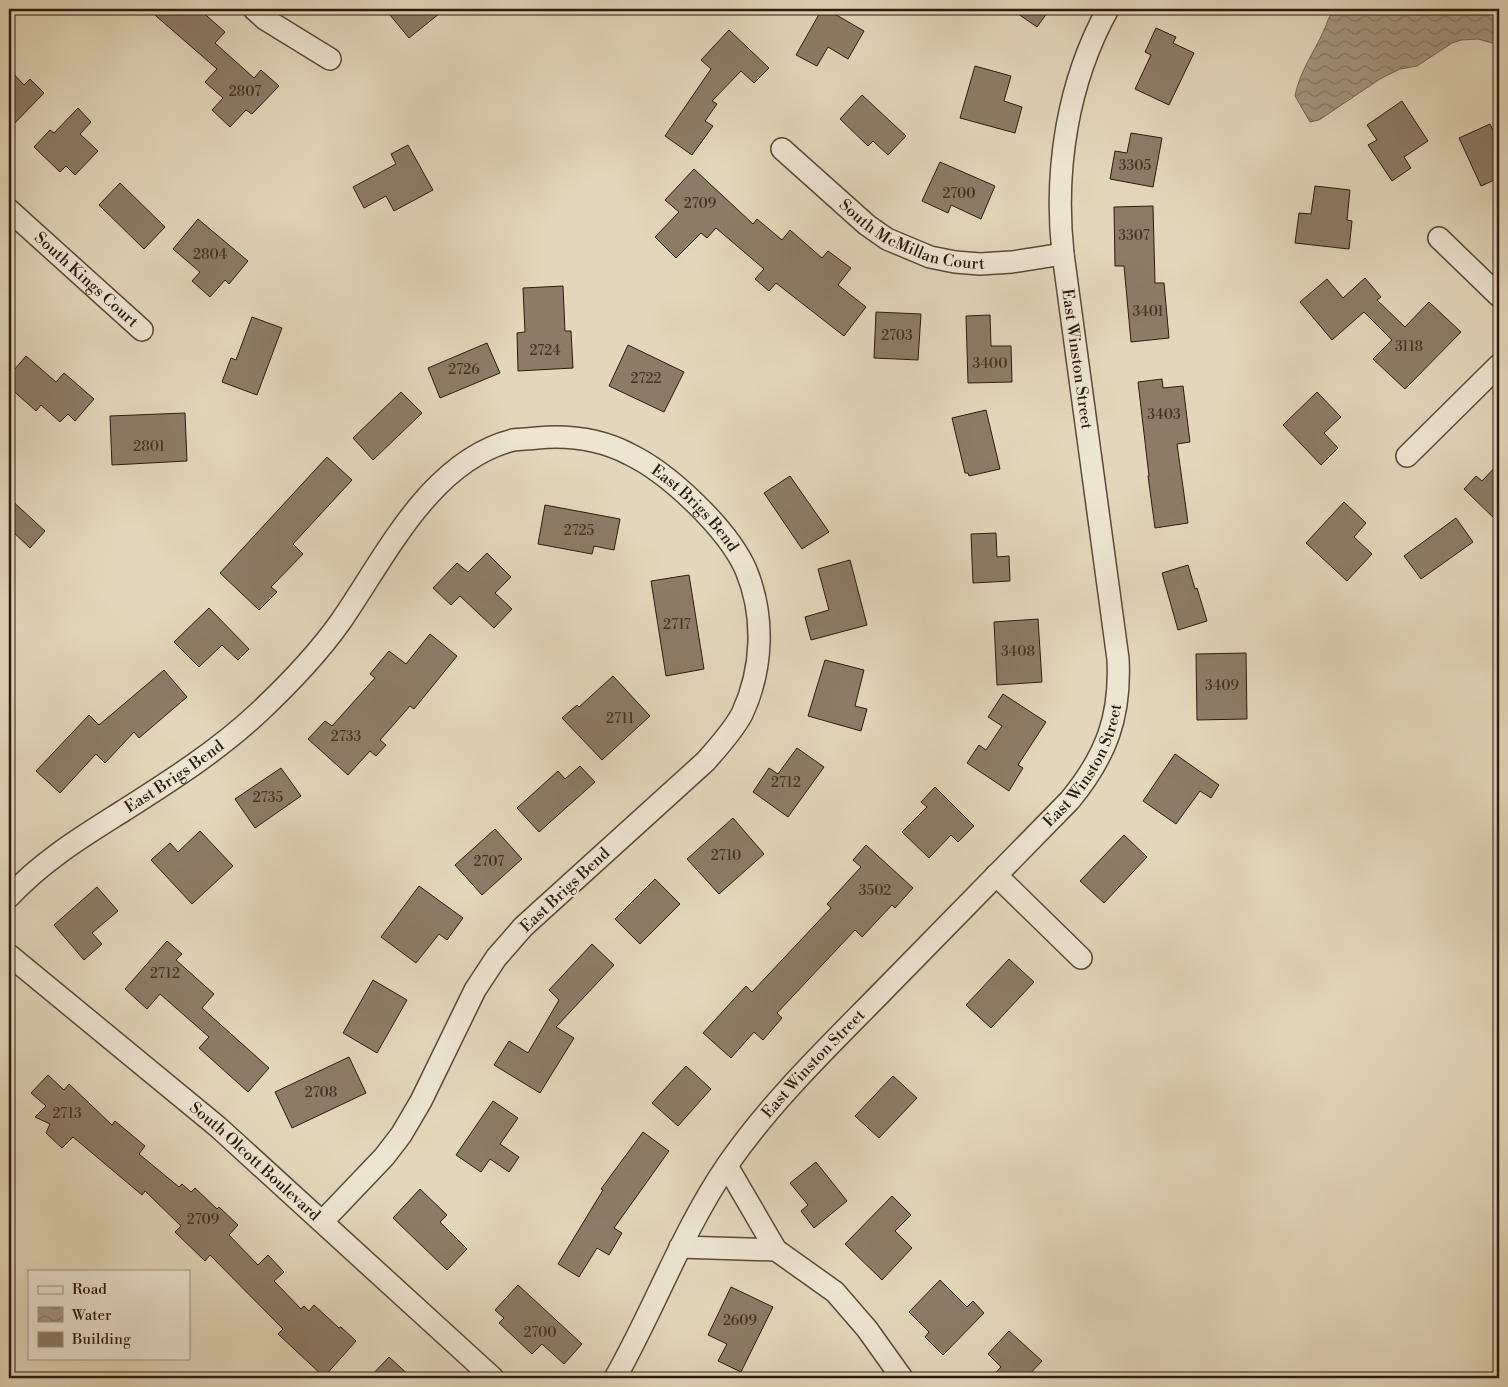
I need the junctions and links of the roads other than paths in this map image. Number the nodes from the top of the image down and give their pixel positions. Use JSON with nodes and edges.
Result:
{"nodes":[{"id":1,"x":254,"y":9,"type":"edge"},
{"id":2,"x":1108,"y":9,"type":"edge"},
{"id":3,"x":330,"y":59,"type":"dead end"},
{"id":4,"x":782,"y":149,"type":"dead end"},
{"id":5,"x":9,"y":210,"type":"edge"},
{"id":6,"x":1440,"y":238,"type":"dead end"},
{"id":7,"x":1063,"y":254,"type":"junction"},
{"id":8,"x":1499,"y":296,"type":"edge"},
{"id":9,"x":142,"y":330,"type":"dead end"},
{"id":10,"x":1499,"y":365,"type":"edge"},
{"id":11,"x":1407,"y":456,"type":"dead end"},
{"id":12,"x":996,"y":874,"type":"junction"},
{"id":13,"x":9,"y":897,"type":"edge"},
{"id":14,"x":9,"y":955,"type":"edge"},
{"id":15,"x":1080,"y":958,"type":"dead end"},
{"id":16,"x":727,"y":1166,"type":"junction"},
{"id":17,"x":323,"y":1221,"type":"junction"},
{"id":18,"x":680,"y":1247,"type":"junction"},
{"id":19,"x":776,"y":1250,"type":"junction"},
{"id":20,"x":493,"y":1378,"type":"edge"},
{"id":21,"x":615,"y":1378,"type":"edge"},
{"id":22,"x":902,"y":1378,"type":"edge"}],
"edges":[{"from":1,"to":3,"type":"street"},
{"from":2,"to":7,"type":"street","name":"East Winston Street"},
{"from":4,"to":7,"type":"street","name":"South McMillan Court"},
{"from":5,"to":9,"type":"street","name":"South Kings Court"},
{"from":6,"to":8,"type":"street"},
{"from":7,"to":12,"type":"street","name":"East Winston Street"},
{"from":10,"to":11,"type":"street"},
{"from":12,"to":15,"type":"street"},
{"from":12,"to":16,"type":"street","name":"East Winston Street"},
{"from":13,"to":17,"type":"street","name":"East Brigs Bend"},
{"from":14,"to":17,"type":"street","name":"South Olcott Boulevard"},
{"from":16,"to":18,"type":"street","name":"East Winston Street"},
{"from":16,"to":19,"type":"street"},
{"from":17,"to":20,"type":"street","name":"South Olcott Boulevard"},
{"from":18,"to":19,"type":"street"},
{"from":18,"to":21,"type":"street","name":"East Winston Street"},
{"from":19,"to":22,"type":"street"}]}
